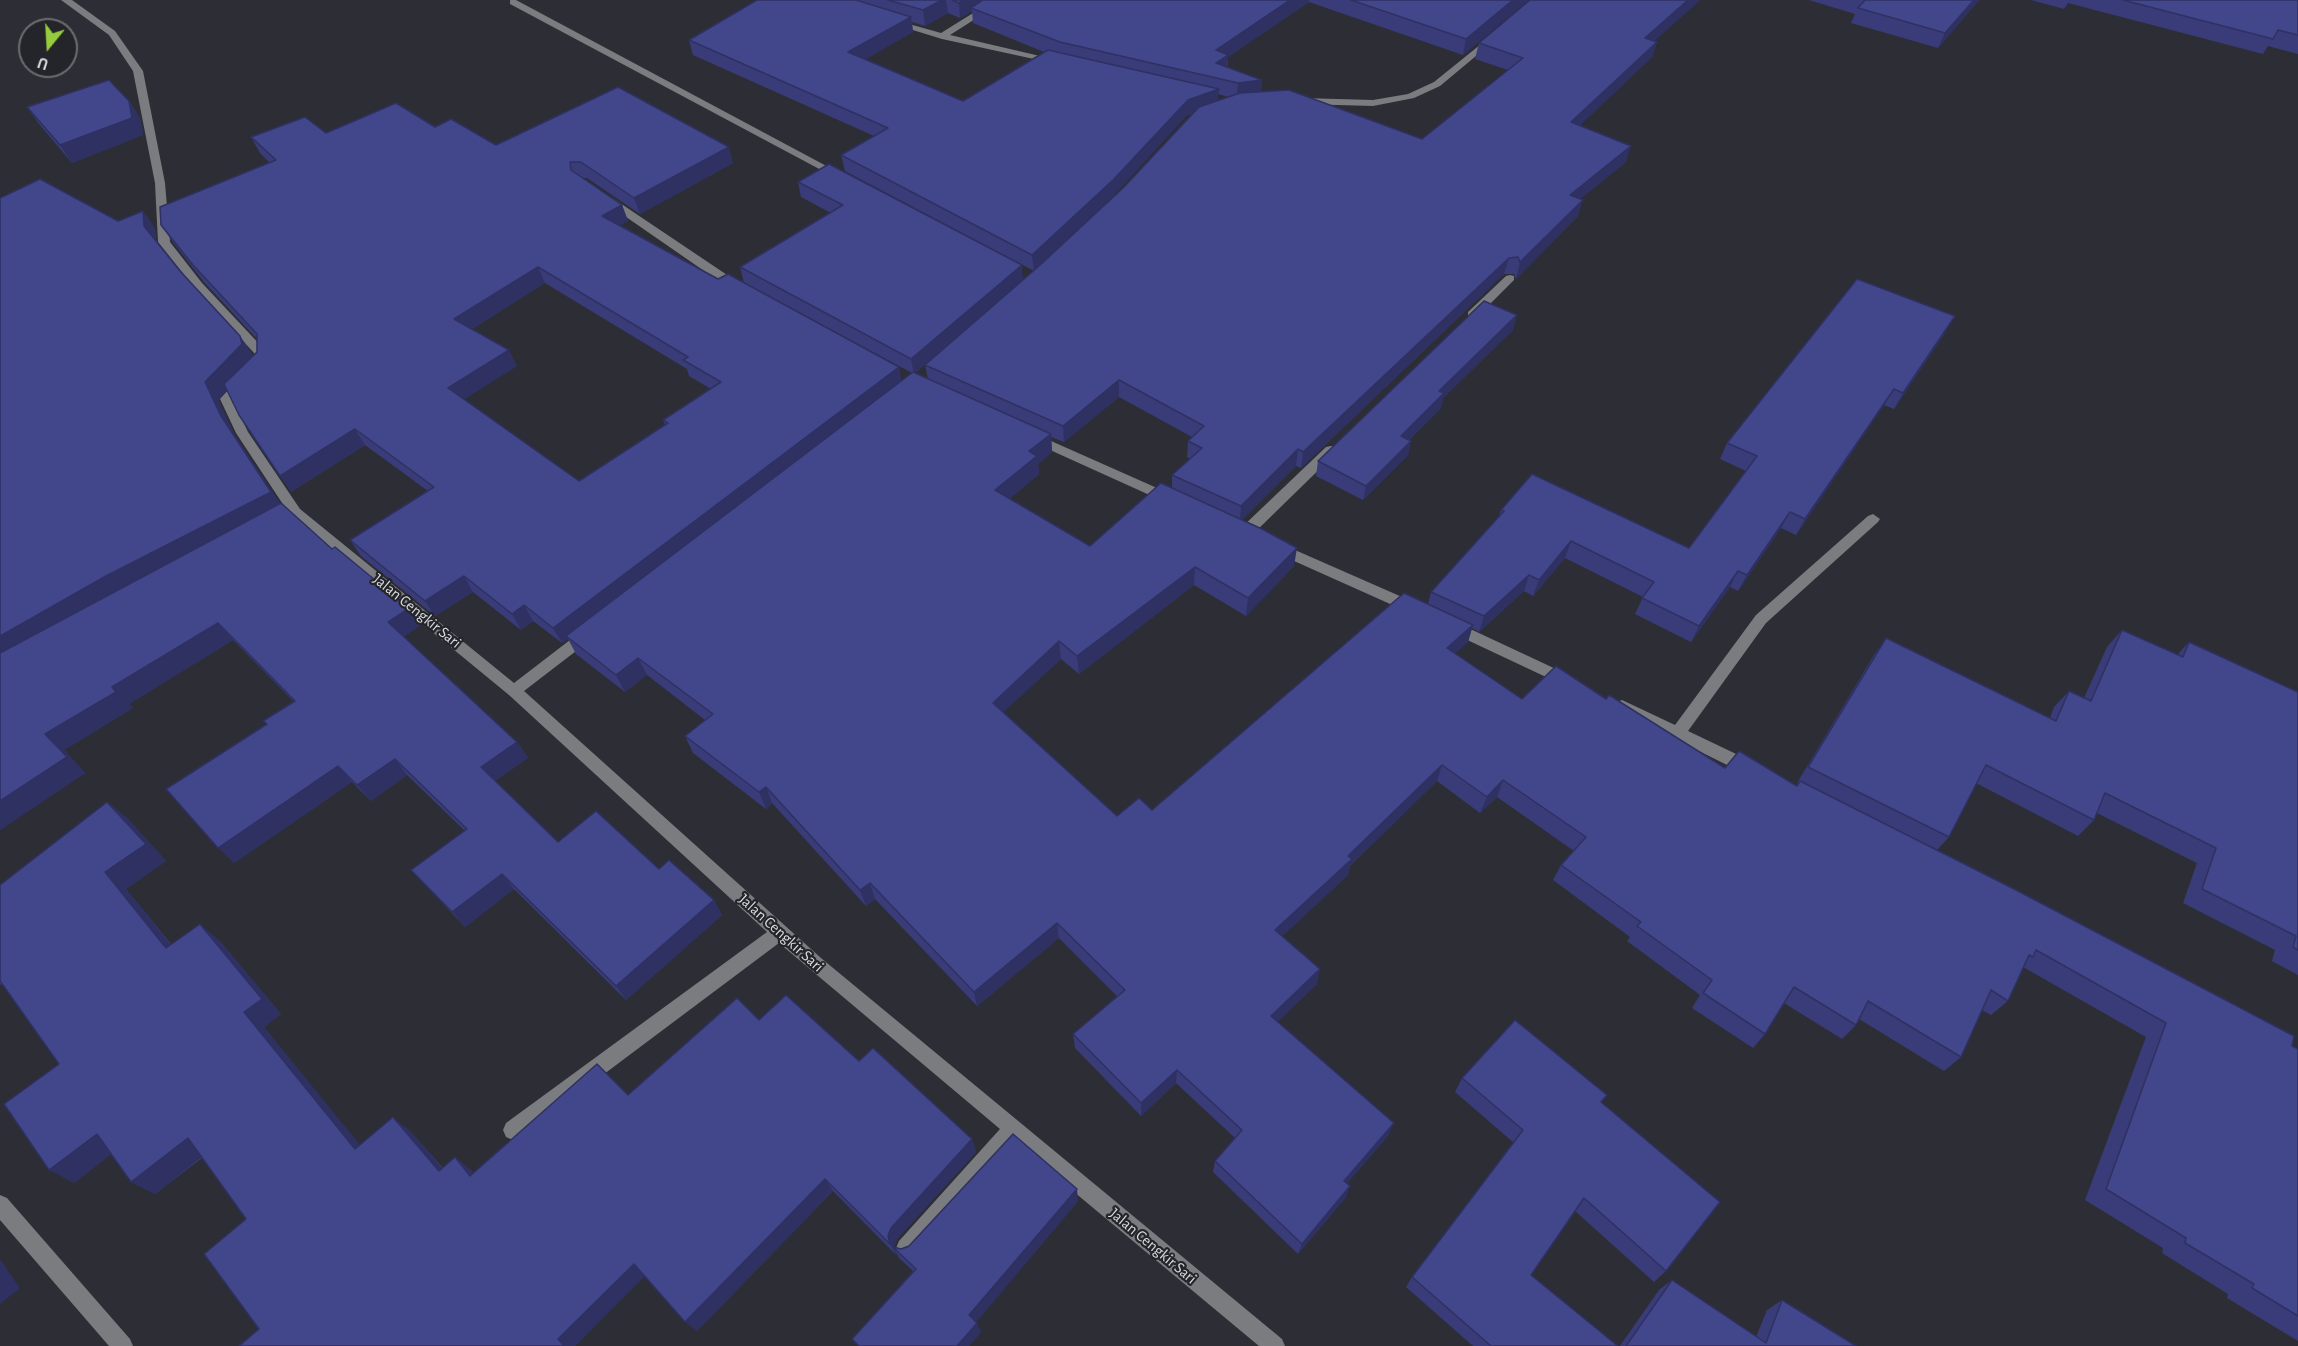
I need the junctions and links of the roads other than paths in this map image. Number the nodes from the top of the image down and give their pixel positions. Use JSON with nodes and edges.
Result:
{"nodes":[{"id":1,"x":66,"y":0,"type":"edge"},
{"id":2,"x":1000,"y":0,"type":"edge"},
{"id":3,"x":513,"y":2,"type":"dead end"},
{"id":4,"x":880,"y":19,"type":"edge"},
{"id":5,"x":1498,"y":34,"type":"edge"},
{"id":6,"x":942,"y":36,"type":"junction"},
{"id":7,"x":1068,"y":66,"type":"edge"},
{"id":8,"x":1291,"y":101,"type":"edge"},
{"id":9,"x":858,"y":185,"type":"edge"},
{"id":10,"x":592,"y":189,"type":"edge"},
{"id":11,"x":1510,"y":278,"type":"edge"},
{"id":12,"x":754,"y":296,"type":"edge"},
{"id":13,"x":1459,"y":327,"type":"edge"},
{"id":14,"x":1021,"y":432,"type":"edge"},
{"id":15,"x":1339,"y":442,"type":"edge"},
{"id":16,"x":1181,"y":504,"type":"edge"},
{"id":17,"x":1873,"y":519,"type":"dead end"},
{"id":18,"x":598,"y":626,"type":"edge"},
{"id":19,"x":1581,"y":687,"type":"edge"},
{"id":20,"x":514,"y":690,"type":"junction"},
{"id":21,"x":1613,"y":702,"type":"edge"},
{"id":22,"x":1678,"y":733,"type":"junction"},
{"id":23,"x":1763,"y":775,"type":"edge"},
{"id":24,"x":780,"y":932,"type":"junction"},
{"id":25,"x":1013,"y":1129,"type":"junction"},
{"id":26,"x":513,"y":1130,"type":"dead end"},
{"id":27,"x":0,"y":1205,"type":"edge"},
{"id":28,"x":906,"y":1248,"type":"edge"},
{"id":29,"x":123,"y":1346,"type":"edge"},
{"id":30,"x":1275,"y":1346,"type":"edge"}],
"edges":[{"from":1,"to":20,"type":"street","name":"Jalan Cengkir Sari"},
{"from":2,"to":6,"type":"street"},
{"from":3,"to":9,"type":"street"},
{"from":4,"to":6,"type":"street"},
{"from":5,"to":8,"type":"street"},
{"from":6,"to":7,"type":"street"},
{"from":10,"to":12,"type":"street"},
{"from":11,"to":13,"type":"street"},
{"from":14,"to":16,"type":"street"},
{"from":15,"to":19,"type":"street"},
{"from":17,"to":22,"type":"street"},
{"from":18,"to":20,"type":"street"},
{"from":20,"to":24,"type":"street","name":"Jalan Cengkir Sari"},
{"from":21,"to":22,"type":"street"},
{"from":22,"to":23,"type":"street"},
{"from":24,"to":25,"type":"street","name":"Jalan Cengkir Sari"},
{"from":24,"to":26,"type":"street"},
{"from":25,"to":28,"type":"street"},
{"from":25,"to":30,"type":"street","name":"Jalan Cengkir Sari"},
{"from":27,"to":29,"type":"street"}]}
